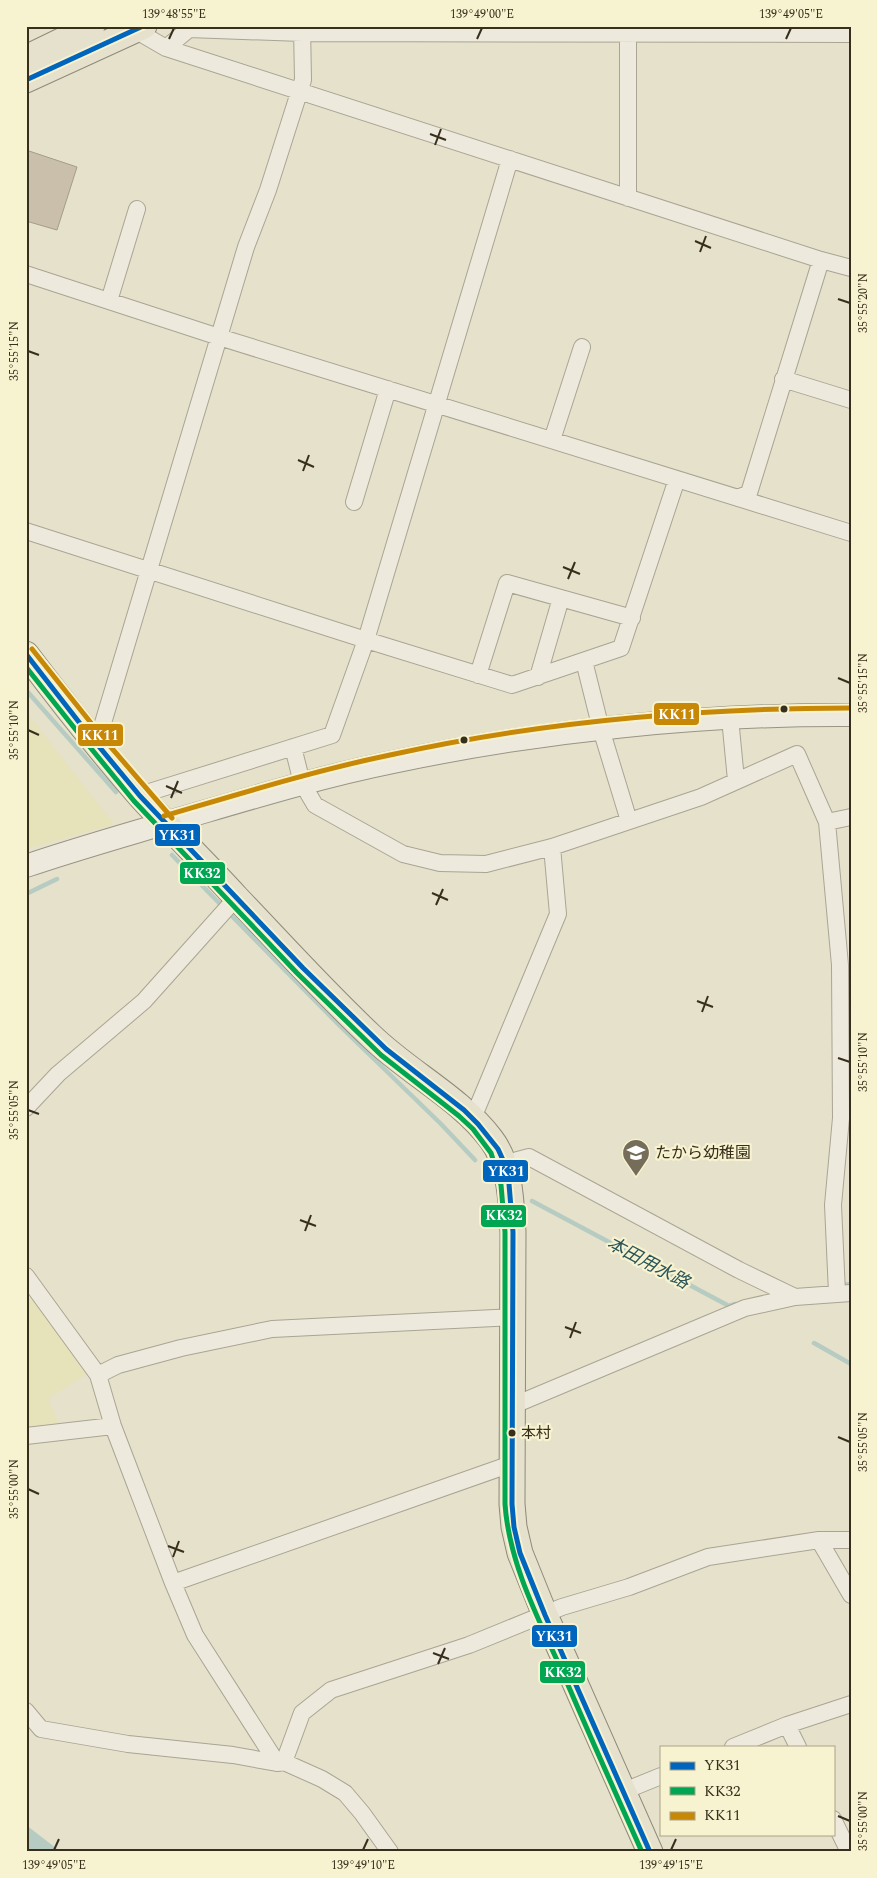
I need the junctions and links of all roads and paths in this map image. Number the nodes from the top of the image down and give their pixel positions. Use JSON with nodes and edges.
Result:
{"nodes":[{"id":1,"x":92,"y":26,"type":"edge"},
{"id":2,"x":139,"y":28,"type":"edge"},
{"id":3,"x":302,"y":30,"type":"edge"},
{"id":4,"x":375,"y":30,"type":"edge"},
{"id":5,"x":545,"y":30,"type":"edge"},
{"id":6,"x":628,"y":30,"type":"edge"},
{"id":7,"x":680,"y":30,"type":"edge"},
{"id":8,"x":726,"y":30,"type":"edge"},
{"id":9,"x":776,"y":30,"type":"edge"},
{"id":10,"x":812,"y":30,"type":"edge"},
{"id":11,"x":851,"y":34,"type":"edge"},
{"id":12,"x":166,"y":48,"type":"junction"},
{"id":13,"x":26,"y":58,"type":"edge"},
{"id":14,"x":26,"y":80,"type":"edge"},
{"id":15,"x":299,"y":92,"type":"junction"},
{"id":16,"x":510,"y":159,"type":"junction"},
{"id":17,"x":628,"y":198,"type":"junction"},
{"id":18,"x":137,"y":209,"type":"dead end"},
{"id":19,"x":821,"y":260,"type":"junction"},
{"id":20,"x":851,"y":268,"type":"edge"},
{"id":21,"x":26,"y":274,"type":"edge"},
{"id":22,"x":109,"y":301,"type":"junction"},
{"id":23,"x":219,"y":336,"type":"junction"},
{"id":24,"x":582,"y":347,"type":"dead end"},
{"id":25,"x":783,"y":379,"type":"junction"},
{"id":26,"x":388,"y":389,"type":"junction"},
{"id":27,"x":851,"y":400,"type":"edge"},
{"id":28,"x":436,"y":404,"type":"junction"},
{"id":29,"x":552,"y":440,"type":"junction"},
{"id":30,"x":677,"y":479,"type":"junction"},
{"id":31,"x":738,"y":498,"type":"junction"},
{"id":32,"x":354,"y":502,"type":"dead end"},
{"id":33,"x":26,"y":531,"type":"edge"},
{"id":34,"x":851,"y":533,"type":"edge"},
{"id":35,"x":149,"y":571,"type":"junction"},
{"id":36,"x":561,"y":598,"type":"junction"},
{"id":37,"x":632,"y":618,"type":"junction"},
{"id":38,"x":366,"y":640,"type":"junction"},
{"id":39,"x":26,"y":654,"type":"edge"},
{"id":40,"x":584,"y":661,"type":"junction"},
{"id":41,"x":478,"y":675,"type":"junction"},
{"id":42,"x":538,"y":677,"type":"junction"},
{"id":43,"x":851,"y":715,"type":"edge"},
{"id":44,"x":730,"y":718,"type":"junction"},
{"id":45,"x":601,"y":729,"type":"junction"},
{"id":46,"x":97,"y":743,"type":"junction"},
{"id":47,"x":293,"y":747,"type":"junction"},
{"id":48,"x":736,"y":780,"type":"junction"},
{"id":49,"x":302,"y":783,"type":"junction"},
{"id":50,"x":140,"y":795,"type":"junction"},
{"id":51,"x":851,"y":816,"type":"edge"},
{"id":52,"x":629,"y":821,"type":"junction"},
{"id":53,"x":827,"y":822,"type":"junction"},
{"id":54,"x":166,"y":823,"type":"junction"},
{"id":55,"x":552,"y":847,"type":"junction"},
{"id":56,"x":26,"y":866,"type":"edge"},
{"id":57,"x":237,"y":897,"type":"junction"},
{"id":58,"x":26,"y":1108,"type":"edge"},
{"id":59,"x":473,"y":1118,"type":"junction"},
{"id":60,"x":504,"y":1164,"type":"junction"},
{"id":61,"x":26,"y":1276,"type":"edge"},
{"id":62,"x":844,"y":1293,"type":"edge"},
{"id":63,"x":795,"y":1297,"type":"junction"},
{"id":64,"x":513,"y":1316,"type":"junction"},
{"id":65,"x":98,"y":1375,"type":"junction"},
{"id":66,"x":512,"y":1406,"type":"junction"},
{"id":67,"x":113,"y":1426,"type":"junction"},
{"id":68,"x":26,"y":1436,"type":"edge"},
{"id":69,"x":511,"y":1464,"type":"junction"},
{"id":70,"x":819,"y":1540,"type":"junction"},
{"id":71,"x":851,"y":1540,"type":"edge"},
{"id":72,"x":172,"y":1583,"type":"junction"},
{"id":73,"x":851,"y":1595,"type":"edge"},
{"id":74,"x":545,"y":1614,"type":"junction"},
{"id":75,"x":851,"y":1704,"type":"edge"},
{"id":76,"x":26,"y":1711,"type":"edge"},
{"id":77,"x":787,"y":1725,"type":"junction"},
{"id":78,"x":735,"y":1746,"type":"edge"},
{"id":79,"x":798,"y":1746,"type":"edge"},
{"id":80,"x":280,"y":1763,"type":"junction"},
{"id":81,"x":660,"y":1776,"type":"edge"},
{"id":82,"x":624,"y":1792,"type":"junction"},
{"id":83,"x":834,"y":1821,"type":"edge"},
{"id":84,"x":390,"y":1852,"type":"edge"},
{"id":85,"x":650,"y":1852,"type":"edge"},
{"id":86,"x":849,"y":1852,"type":"edge"}],
"edges":[{"from":1,"to":13,"type":"main road"},
{"from":2,"to":12,"type":"street"},
{"from":2,"to":14,"type":"main road"},
{"from":3,"to":4,"type":"street"},
{"from":3,"to":12,"type":"street"},
{"from":3,"to":15,"type":"street"},
{"from":4,"to":5,"type":"street"},
{"from":5,"to":6,"type":"street"},
{"from":6,"to":7,"type":"street"},
{"from":6,"to":17,"type":"street"},
{"from":7,"to":8,"type":"street"},
{"from":8,"to":9,"type":"street"},
{"from":9,"to":10,"type":"street"},
{"from":10,"to":11,"type":"street"},
{"from":12,"to":15,"type":"street"},
{"from":15,"to":16,"type":"street"},
{"from":15,"to":23,"type":"street"},
{"from":16,"to":17,"type":"street"},
{"from":16,"to":28,"type":"street"},
{"from":17,"to":19,"type":"street"},
{"from":18,"to":22,"type":"street"},
{"from":19,"to":20,"type":"street"},
{"from":19,"to":25,"type":"street"},
{"from":21,"to":22,"type":"street"},
{"from":22,"to":23,"type":"street"},
{"from":23,"to":26,"type":"street"},
{"from":23,"to":35,"type":"street"},
{"from":24,"to":29,"type":"street"},
{"from":25,"to":27,"type":"street"},
{"from":25,"to":31,"type":"street"},
{"from":26,"to":28,"type":"street"},
{"from":26,"to":32,"type":"street"},
{"from":28,"to":29,"type":"street"},
{"from":28,"to":38,"type":"street"},
{"from":29,"to":30,"type":"street"},
{"from":30,"to":31,"type":"street"},
{"from":30,"to":37,"type":"street"},
{"from":31,"to":34,"type":"street"},
{"from":33,"to":35,"type":"street"},
{"from":35,"to":38,"type":"street"},
{"from":35,"to":46,"type":"street"},
{"from":36,"to":37,"type":"street"},
{"from":36,"to":41,"type":"street"},
{"from":36,"to":42,"type":"street"},
{"from":37,"to":40,"type":"street"},
{"from":38,"to":41,"type":"street"},
{"from":38,"to":47,"type":"street"},
{"from":39,"to":46,"type":"main road"},
{"from":40,"to":42,"type":"street"},
{"from":40,"to":45,"type":"street"},
{"from":41,"to":42,"type":"street"},
{"from":43,"to":44,"type":"street"},
{"from":44,"to":45,"type":"street"},
{"from":44,"to":48,"type":"street"},
{"from":45,"to":49,"type":"street"},
{"from":45,"to":52,"type":"street"},
{"from":46,"to":50,"type":"main road"},
{"from":47,"to":49,"type":"street"},
{"from":47,"to":50,"type":"street"},
{"from":48,"to":52,"type":"street"},
{"from":48,"to":53,"type":"street"},
{"from":49,"to":54,"type":"street"},
{"from":49,"to":55,"type":"street"},
{"from":50,"to":54,"type":"main road"},
{"from":51,"to":53,"type":"street"},
{"from":52,"to":55,"type":"street"},
{"from":53,"to":62,"type":"street"},
{"from":54,"to":56,"type":"street"},
{"from":54,"to":57,"type":"main road"},
{"from":55,"to":59,"type":"street"},
{"from":57,"to":58,"type":"street"},
{"from":57,"to":59,"type":"main road"},
{"from":59,"to":60,"type":"main road"},
{"from":60,"to":63,"type":"street"},
{"from":60,"to":64,"type":"main road"},
{"from":61,"to":65,"type":"street"},
{"from":62,"to":63,"type":"street"},
{"from":63,"to":66,"type":"street"},
{"from":64,"to":65,"type":"street"},
{"from":64,"to":66,"type":"main road"},
{"from":65,"to":67,"type":"street"},
{"from":66,"to":69,"type":"main road"},
{"from":67,"to":68,"type":"street"},
{"from":67,"to":72,"type":"street"},
{"from":69,"to":72,"type":"street"},
{"from":69,"to":74,"type":"main road"},
{"from":70,"to":71,"type":"street"},
{"from":70,"to":73,"type":"street"},
{"from":70,"to":74,"type":"street"},
{"from":72,"to":80,"type":"street"},
{"from":74,"to":80,"type":"street"},
{"from":74,"to":82,"type":"main road"},
{"from":75,"to":77,"type":"street"},
{"from":76,"to":80,"type":"street"},
{"from":77,"to":78,"type":"street"},
{"from":77,"to":79,"type":"street"},
{"from":80,"to":84,"type":"street"},
{"from":81,"to":82,"type":"street"},
{"from":82,"to":85,"type":"main road"},
{"from":83,"to":86,"type":"street"}]}
